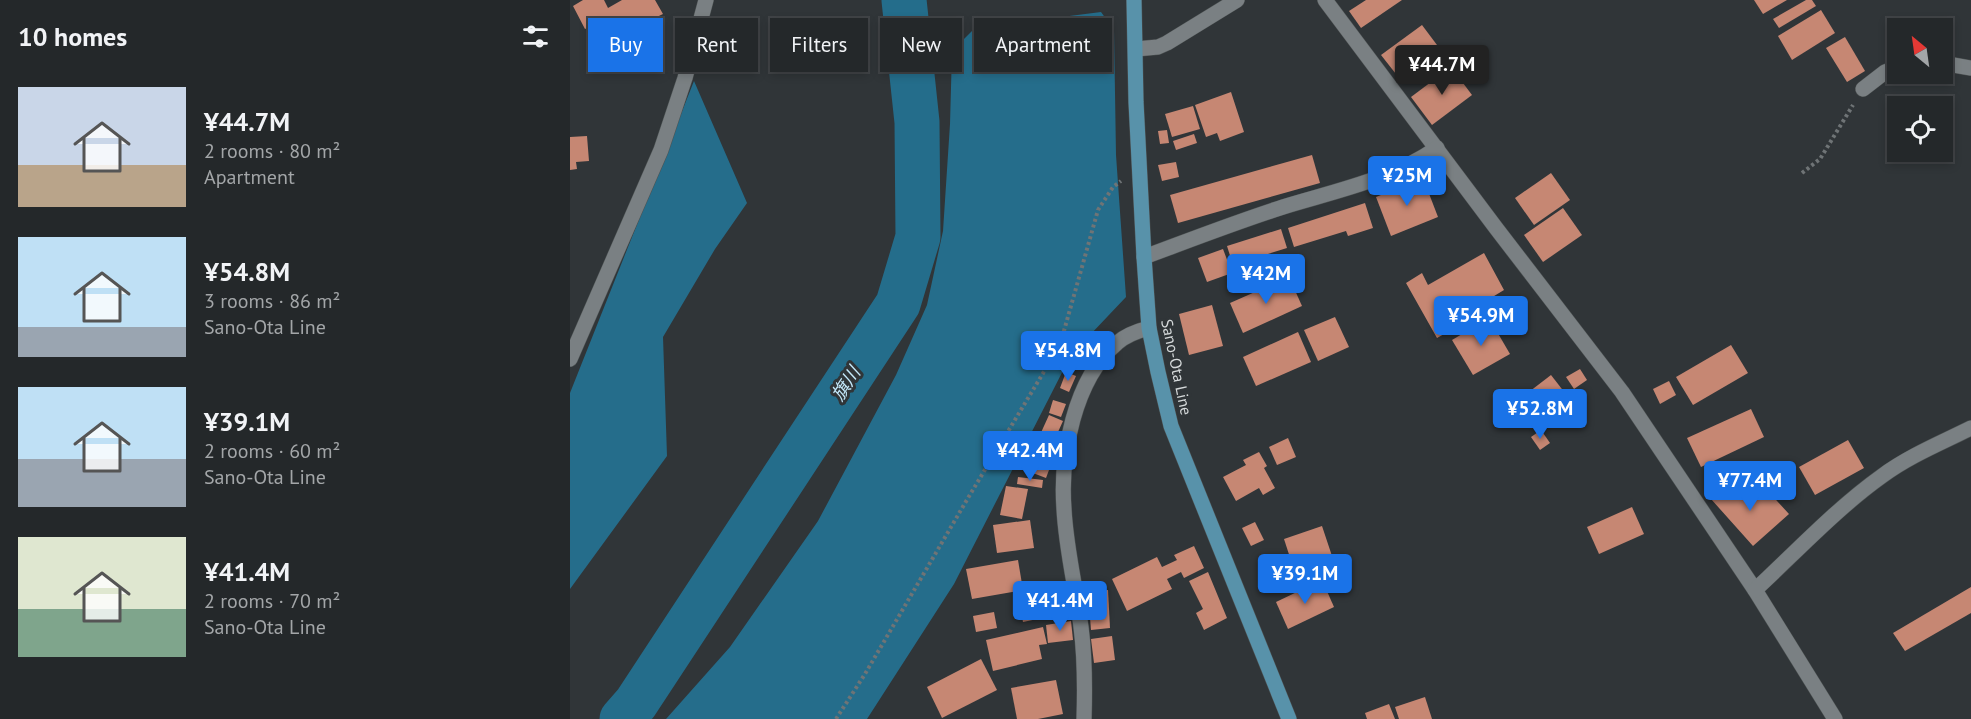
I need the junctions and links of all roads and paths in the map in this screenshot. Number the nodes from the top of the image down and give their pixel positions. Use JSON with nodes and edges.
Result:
{"nodes":[{"id":1,"x":706,"y":0,"type":"edge"},
{"id":2,"x":1134,"y":0,"type":"edge"},
{"id":3,"x":1238,"y":0,"type":"edge"},
{"id":4,"x":1325,"y":0,"type":"edge"},
{"id":5,"x":1136,"y":49,"type":"junction"},
{"id":6,"x":1953,"y":65,"type":"edge"},
{"id":7,"x":1971,"y":68,"type":"edge"},
{"id":8,"x":1887,"y":71,"type":"edge"},
{"id":9,"x":1863,"y":89,"type":"joint"},
{"id":10,"x":1437,"y":148,"type":"junction"},
{"id":11,"x":1139,"y":165,"type":"junction"},
{"id":12,"x":1802,"y":173,"type":"dead end"},
{"id":13,"x":1144,"y":257,"type":"junction"},
{"id":14,"x":1149,"y":328,"type":"junction"},
{"id":15,"x":570,"y":359,"type":"edge"},
{"id":16,"x":1971,"y":428,"type":"edge"},
{"id":17,"x":1755,"y":590,"type":"junction"},
{"id":18,"x":836,"y":719,"type":"edge"},
{"id":19,"x":1084,"y":719,"type":"edge"},
{"id":20,"x":1289,"y":719,"type":"edge"},
{"id":21,"x":1835,"y":719,"type":"edge"}],
"edges":[{"from":1,"to":15,"type":"street"},
{"from":2,"to":5,"type":"main road","name":"Sano-Ota Line"},
{"from":3,"to":5,"type":"street"},
{"from":4,"to":10,"type":"street"},
{"from":5,"to":11,"type":"main road","name":"Sano-Ota Line"},
{"from":6,"to":7,"type":"street"},
{"from":8,"to":9,"type":"street"},
{"from":9,"to":12,"type":"path"},
{"from":10,"to":13,"type":"street"},
{"from":10,"to":17,"type":"street"},
{"from":11,"to":13,"type":"main road","name":"Sano-Ota Line"},
{"from":11,"to":18,"type":"path"},
{"from":13,"to":14,"type":"main road","name":"Sano-Ota Line"},
{"from":14,"to":19,"type":"street"},
{"from":14,"to":20,"type":"main road","name":"Sano-Ota Line"},
{"from":16,"to":17,"type":"street"},
{"from":17,"to":21,"type":"street"}]}
